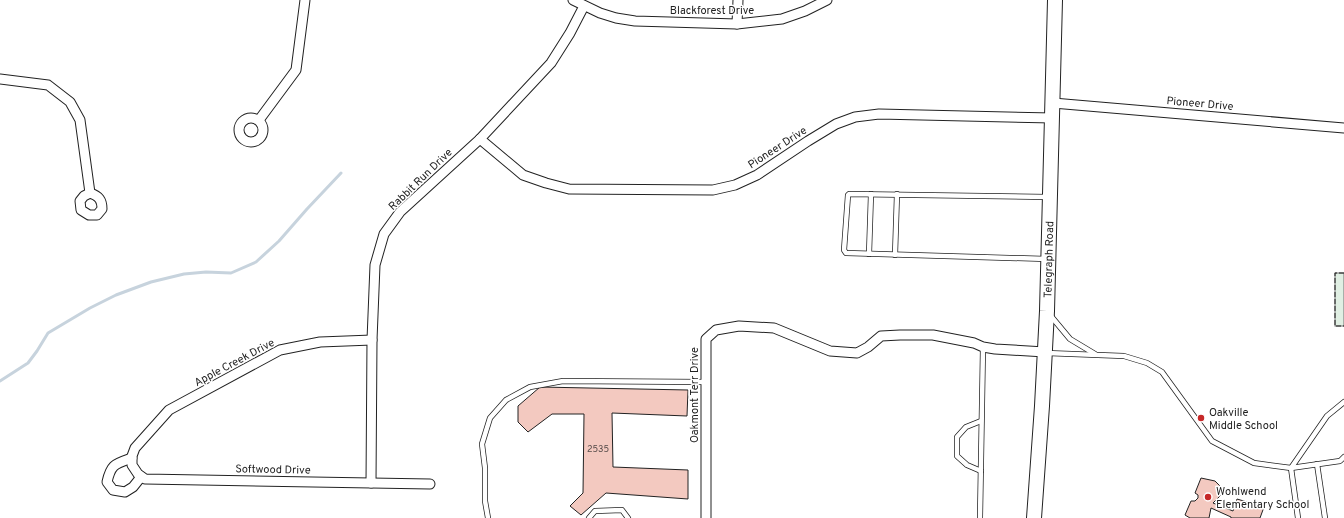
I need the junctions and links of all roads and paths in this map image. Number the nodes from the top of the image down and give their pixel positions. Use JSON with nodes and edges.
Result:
{"nodes":[{"id":1,"x":305,"y":0,"type":"edge"},
{"id":2,"x":573,"y":0,"type":"edge"},
{"id":3,"x":738,"y":0,"type":"edge"},
{"id":4,"x":827,"y":0,"type":"edge"},
{"id":5,"x":1046,"y":0,"type":"edge"},
{"id":6,"x":584,"y":6,"type":"junction"},
{"id":7,"x":1055,"y":6,"type":"edge"},
{"id":8,"x":738,"y":24,"type":"junction"},
{"id":9,"x":0,"y":79,"type":"edge"},
{"id":10,"x":1053,"y":103,"type":"junction"},
{"id":11,"x":1053,"y":118,"type":"junction"},
{"id":12,"x":259,"y":120,"type":"dead end"},
{"id":13,"x":1344,"y":128,"type":"edge"},
{"id":14,"x":480,"y":139,"type":"junction"},
{"id":15,"x":90,"y":193,"type":"dead end"},
{"id":16,"x":871,"y":194,"type":"junction"},
{"id":17,"x":897,"y":194,"type":"junction"},
{"id":18,"x":1051,"y":197,"type":"junction"},
{"id":19,"x":869,"y":254,"type":"junction"},
{"id":20,"x":895,"y":255,"type":"junction"},
{"id":21,"x":1049,"y":259,"type":"junction"},
{"id":22,"x":1047,"y":311,"type":"junction"},
{"id":23,"x":372,"y":340,"type":"junction"},
{"id":24,"x":982,"y":347,"type":"junction"},
{"id":25,"x":1045,"y":352,"type":"junction"},
{"id":26,"x":1096,"y":355,"type":"junction"},
{"id":27,"x":707,"y":382,"type":"junction"},
{"id":28,"x":1344,"y":402,"type":"edge"},
{"id":29,"x":981,"y":421,"type":"junction"},
{"id":30,"x":132,"y":457,"type":"junction"},
{"id":31,"x":1344,"y":457,"type":"edge"},
{"id":32,"x":1316,"y":464,"type":"junction"},
{"id":33,"x":1290,"y":468,"type":"junction"},
{"id":34,"x":981,"y":471,"type":"junction"},
{"id":35,"x":141,"y":477,"type":"junction"},
{"id":36,"x":371,"y":483,"type":"junction"},
{"id":37,"x":430,"y":484,"type":"dead end"},
{"id":38,"x":488,"y":518,"type":"edge"},
{"id":39,"x":589,"y":518,"type":"edge"},
{"id":40,"x":628,"y":518,"type":"edge"},
{"id":41,"x":706,"y":518,"type":"edge"},
{"id":42,"x":980,"y":518,"type":"edge"},
{"id":43,"x":1034,"y":518,"type":"edge"},
{"id":44,"x":1298,"y":518,"type":"edge"},
{"id":45,"x":1325,"y":518,"type":"edge"}],
"edges":[{"from":1,"to":12,"type":"street"},
{"from":2,"to":6,"type":"street","name":"Blackforest Drive"},
{"from":3,"to":8,"type":"street"},
{"from":4,"to":8,"type":"street","name":"Blackforest Drive"},
{"from":5,"to":7,"type":"main road"},
{"from":6,"to":8,"type":"street","name":"Blackforest Drive"},
{"from":6,"to":14,"type":"street","name":"Rabbit Run Drive"},
{"from":7,"to":10,"type":"main road","name":"Telegraph Road"},
{"from":9,"to":15,"type":"street"},
{"from":10,"to":11,"type":"main road","name":"Telegraph Road"},
{"from":10,"to":13,"type":"street","name":"Pioneer Drive"},
{"from":11,"to":14,"type":"street","name":"Pioneer Drive"},
{"from":11,"to":18,"type":"main road","name":"Telegraph Road"},
{"from":14,"to":23,"type":"street","name":"Rabbit Run Drive"},
{"from":16,"to":17,"type":"lane"},
{"from":16,"to":19,"type":"lane"},
{"from":16,"to":19,"type":"lane"},
{"from":17,"to":18,"type":"lane"},
{"from":17,"to":20,"type":"lane"},
{"from":18,"to":21,"type":"main road","name":"Telegraph Road"},
{"from":19,"to":20,"type":"lane"},
{"from":20,"to":21,"type":"lane"},
{"from":21,"to":22,"type":"main road","name":"Telegraph Road"},
{"from":22,"to":25,"type":"main road","name":"Telegraph Road"},
{"from":22,"to":26,"type":"lane"},
{"from":23,"to":30,"type":"street","name":"Apple Creek Drive"},
{"from":23,"to":36,"type":"street","name":"Rabbit Run Drive"},
{"from":24,"to":25,"type":"street","name":"Oakmont Terr Drive"},
{"from":24,"to":27,"type":"street","name":"Oakmont Terr Drive"},
{"from":24,"to":29,"type":"lane"},
{"from":25,"to":26,"type":"lane"},
{"from":25,"to":43,"type":"main road","name":"Telegraph Road"},
{"from":26,"to":33,"type":"lane"},
{"from":27,"to":38,"type":"lane"},
{"from":27,"to":41,"type":"street","name":"Oakmont Terr Drive"},
{"from":28,"to":33,"type":"lane"},
{"from":29,"to":34,"type":"lane"},
{"from":29,"to":34,"type":"lane"},
{"from":30,"to":35,"type":"street"},
{"from":30,"to":35,"type":"street"},
{"from":31,"to":32,"type":"lane"},
{"from":32,"to":33,"type":"lane"},
{"from":32,"to":45,"type":"lane"},
{"from":33,"to":44,"type":"lane"},
{"from":34,"to":42,"type":"lane"},
{"from":35,"to":36,"type":"street","name":"Softwood Drive"},
{"from":36,"to":37,"type":"street","name":"Softwood Drive"},
{"from":39,"to":40,"type":"lane"}]}
